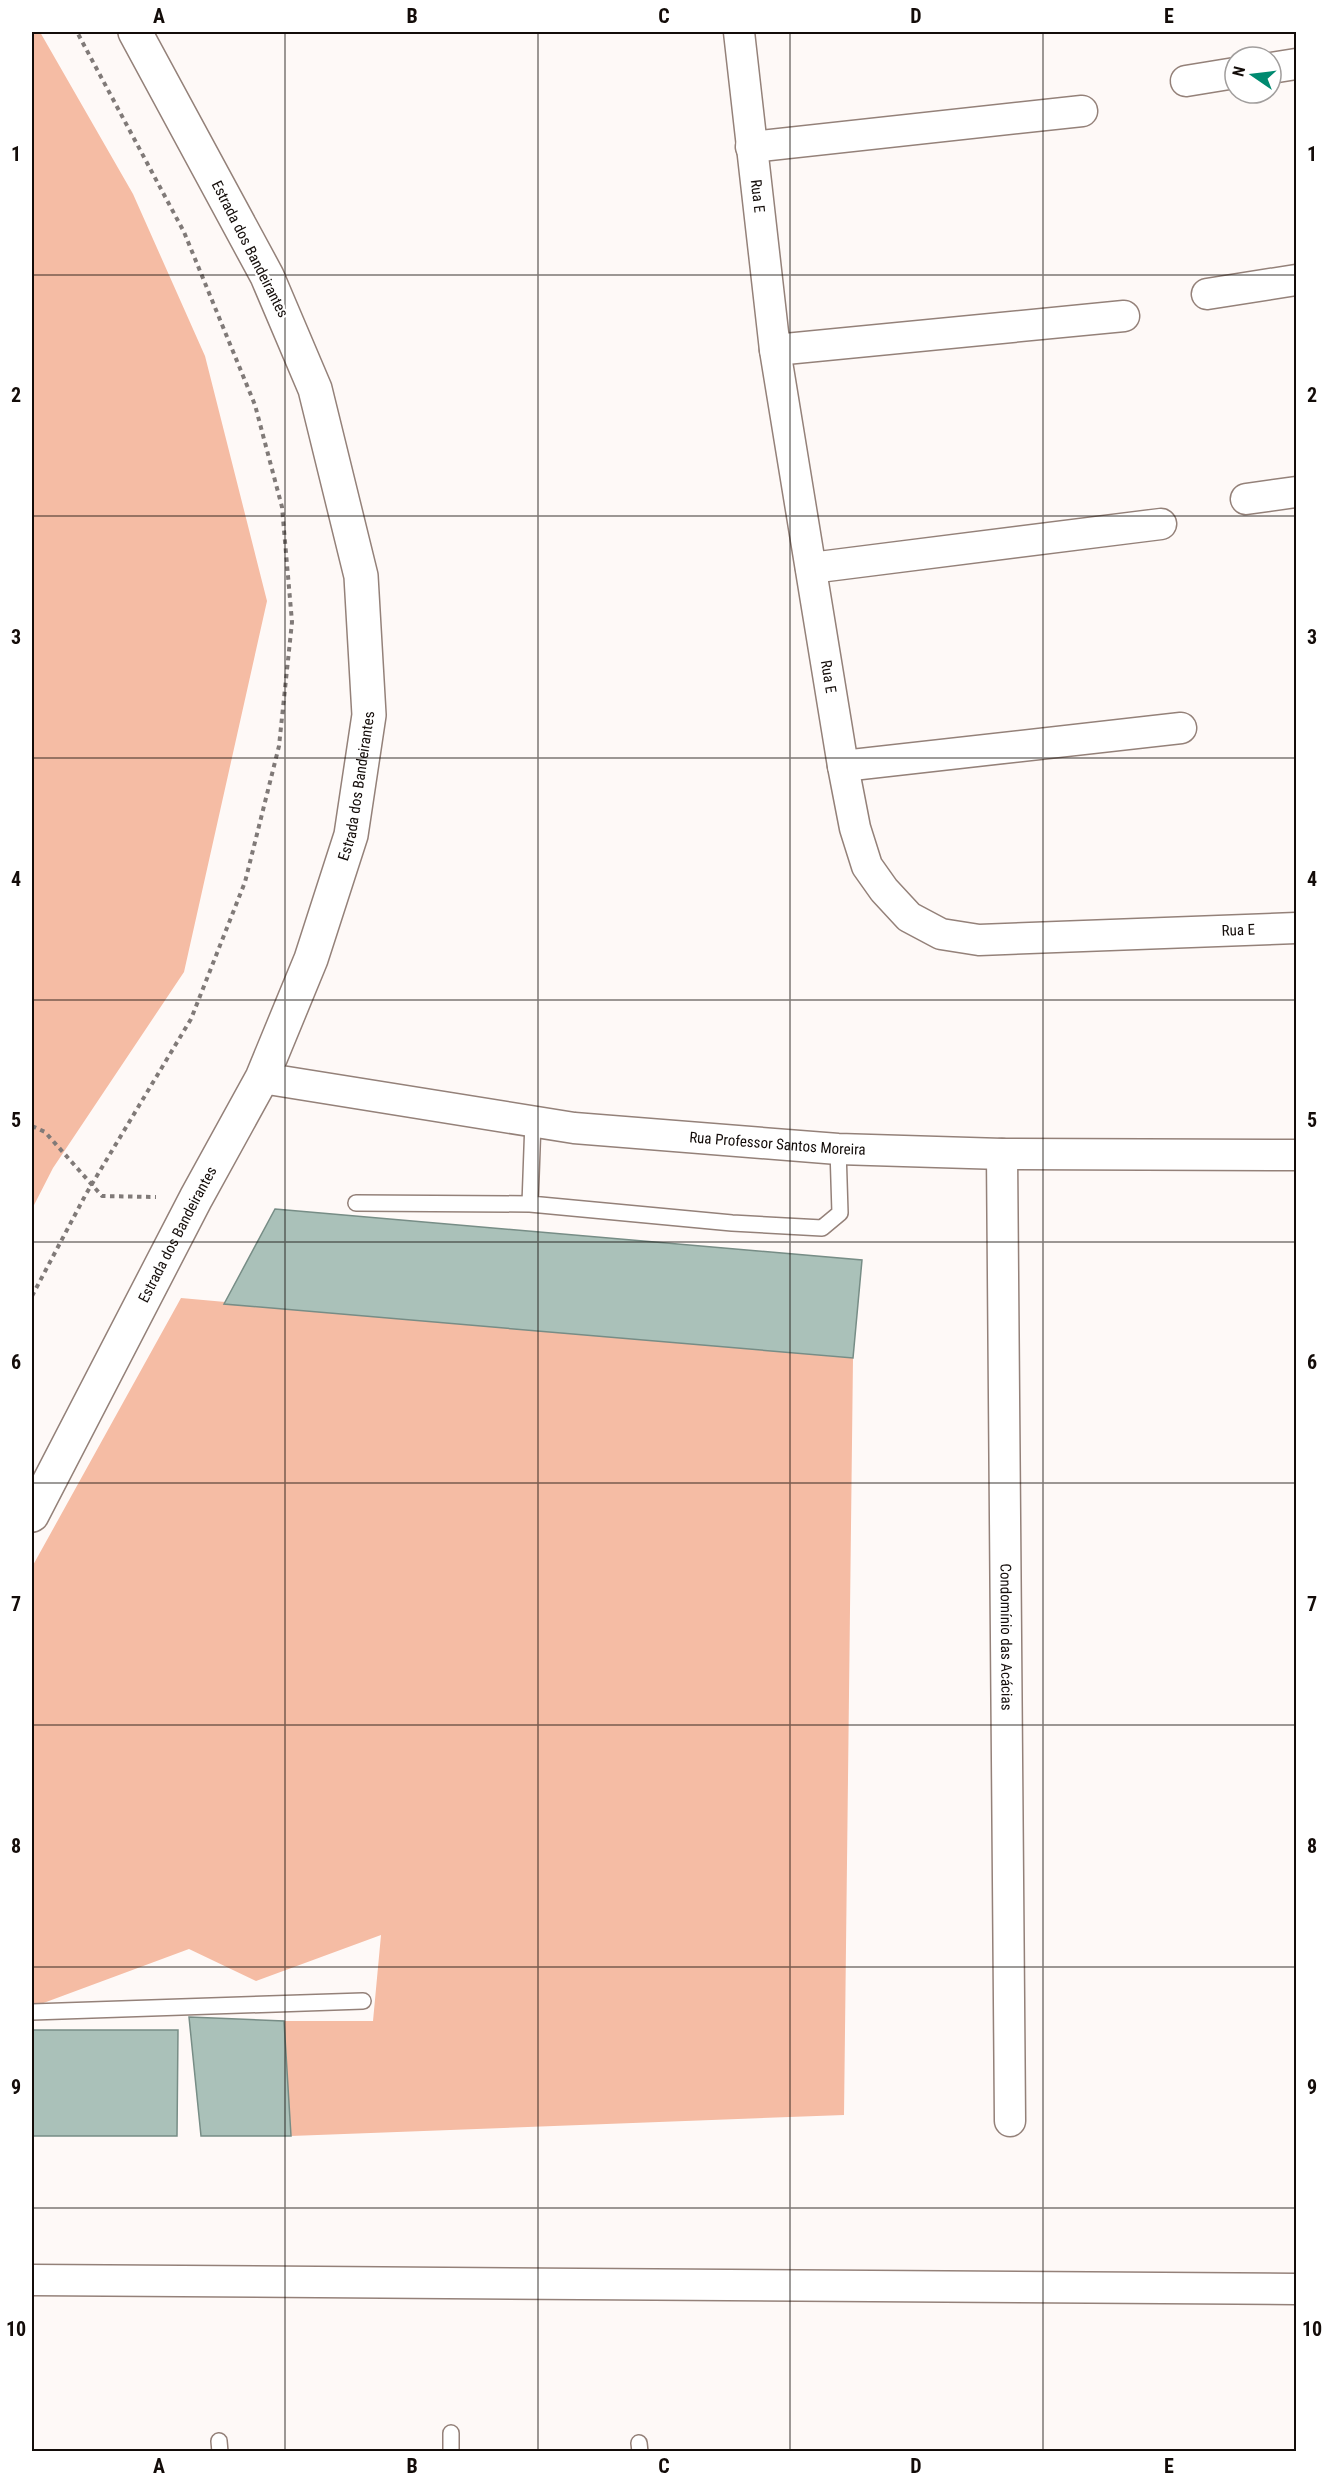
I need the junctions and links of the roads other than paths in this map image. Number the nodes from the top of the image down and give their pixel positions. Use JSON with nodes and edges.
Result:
{"nodes":[{"id":1,"x":135,"y":32,"type":"edge"},
{"id":2,"x":739,"y":32,"type":"edge"},
{"id":3,"x":1223,"y":75,"type":"edge"},
{"id":4,"x":1186,"y":81,"type":"dead end"},
{"id":5,"x":1082,"y":111,"type":"dead end"},
{"id":6,"x":751,"y":147,"type":"junction"},
{"id":7,"x":1296,"y":280,"type":"edge"},
{"id":8,"x":1207,"y":294,"type":"dead end"},
{"id":9,"x":1125,"y":316,"type":"dead end"},
{"id":10,"x":776,"y":350,"type":"junction"},
{"id":11,"x":1296,"y":492,"type":"edge"},
{"id":12,"x":1246,"y":499,"type":"dead end"},
{"id":13,"x":1161,"y":524,"type":"dead end"},
{"id":14,"x":811,"y":568,"type":"junction"},
{"id":15,"x":1181,"y":728,"type":"dead end"},
{"id":16,"x":843,"y":765,"type":"junction"},
{"id":17,"x":1296,"y":928,"type":"edge"},
{"id":18,"x":262,"y":1078,"type":"junction"},
{"id":19,"x":533,"y":1121,"type":"junction"},
{"id":20,"x":838,"y":1149,"type":"junction"},
{"id":21,"x":1002,"y":1154,"type":"junction"},
{"id":22,"x":1296,"y":1155,"type":"edge"},
{"id":23,"x":356,"y":1203,"type":"dead end"},
{"id":24,"x":530,"y":1204,"type":"junction"},
{"id":25,"x":32,"y":1515,"type":"edge"},
{"id":26,"x":363,"y":2001,"type":"dead end"},
{"id":27,"x":32,"y":2012,"type":"edge"},
{"id":28,"x":1010,"y":2121,"type":"dead end"},
{"id":29,"x":32,"y":2280,"type":"edge"},
{"id":30,"x":1296,"y":2289,"type":"edge"},
{"id":31,"x":451,"y":2433,"type":"dead end"},
{"id":32,"x":451,"y":2451,"type":"edge"}],
"edges":[{"from":1,"to":18,"type":"main road","name":"Estrada dos Bandeirantes"},
{"from":2,"to":6,"type":"street","name":"Rua E"},
{"from":3,"to":4,"type":"street"},
{"from":5,"to":6,"type":"street"},
{"from":6,"to":10,"type":"street","name":"Rua E"},
{"from":7,"to":8,"type":"street"},
{"from":9,"to":10,"type":"street"},
{"from":10,"to":14,"type":"street","name":"Rua E"},
{"from":11,"to":12,"type":"street"},
{"from":13,"to":14,"type":"street"},
{"from":14,"to":16,"type":"street","name":"Rua E"},
{"from":15,"to":16,"type":"street"},
{"from":16,"to":17,"type":"street","name":"Rua E"},
{"from":18,"to":19,"type":"street","name":"Rua Professor Santos Moreira"},
{"from":18,"to":25,"type":"main road","name":"Estrada dos Bandeirantes"},
{"from":19,"to":20,"type":"street","name":"Rua Professor Santos Moreira"},
{"from":19,"to":24,"type":"lane"},
{"from":20,"to":21,"type":"street","name":"Rua Professor Santos Moreira"},
{"from":20,"to":24,"type":"lane"},
{"from":21,"to":22,"type":"street","name":"Rua Professor Santos Moreira"},
{"from":21,"to":28,"type":"street","name":"Condomínio das Acácias"},
{"from":23,"to":24,"type":"lane"},
{"from":26,"to":27,"type":"lane"},
{"from":29,"to":30,"type":"street"},
{"from":31,"to":32,"type":"lane"}]}
